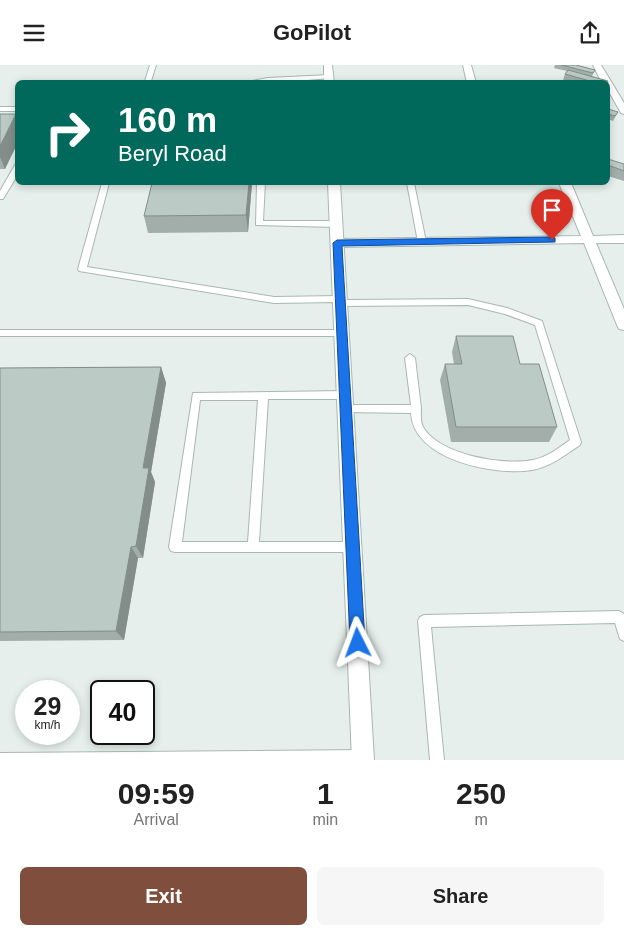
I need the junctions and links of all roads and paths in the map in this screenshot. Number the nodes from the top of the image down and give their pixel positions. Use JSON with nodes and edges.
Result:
{"nodes":[{"id":1,"x":153,"y":65,"type":"edge"},
{"id":2,"x":328,"y":65,"type":"edge"},
{"id":3,"x":467,"y":65,"type":"edge"},
{"id":4,"x":597,"y":65,"type":"edge"},
{"id":5,"x":148,"y":80,"type":"edge"},
{"id":6,"x":329,"y":80,"type":"edge"},
{"id":7,"x":471,"y":80,"type":"edge"},
{"id":8,"x":606,"y":80,"type":"edge"},
{"id":9,"x":610,"y":85,"type":"edge"},
{"id":10,"x":619,"y":95,"type":"edge"},
{"id":11,"x":0,"y":109,"type":"edge"},
{"id":12,"x":15,"y":109,"type":"edge"},
{"id":13,"x":624,"y":111,"type":"edge"},
{"id":14,"x":15,"y":170,"type":"edge"},
{"id":15,"x":4,"y":182,"type":"edge"},
{"id":16,"x":104,"y":185,"type":"edge"},
{"id":17,"x":261,"y":185,"type":"edge"},
{"id":18,"x":334,"y":185,"type":"edge"},
{"id":19,"x":410,"y":185,"type":"edge"},
{"id":20,"x":566,"y":185,"type":"edge"},
{"id":21,"x":0,"y":197,"type":"edge"},
{"id":22,"x":336,"y":224,"type":"junction"},
{"id":23,"x":590,"y":239,"type":"junction"},
{"id":24,"x":624,"y":239,"type":"edge"},
{"id":25,"x":422,"y":242,"type":"junction"},
{"id":26,"x":337,"y":243,"type":"junction"},
{"id":27,"x":340,"y":301,"type":"junction"},
{"id":28,"x":624,"y":325,"type":"edge"},
{"id":29,"x":0,"y":333,"type":"edge"},
{"id":30,"x":342,"y":333,"type":"junction"},
{"id":31,"x":410,"y":358,"type":"dead end"},
{"id":32,"x":262,"y":396,"type":"junction"},
{"id":33,"x":345,"y":402,"type":"junction"},
{"id":34,"x":416,"y":409,"type":"junction"},
{"id":35,"x":253,"y":547,"type":"junction"},
{"id":36,"x":353,"y":547,"type":"junction"},
{"id":37,"x":624,"y":635,"type":"edge"},
{"id":38,"x":134,"y":759,"type":"edge"},
{"id":39,"x":363,"y":759,"type":"edge"},
{"id":40,"x":0,"y":760,"type":"edge"},
{"id":41,"x":437,"y":760,"type":"edge"}],
"edges":[{"from":1,"to":5,"type":"lane"},
{"from":2,"to":6,"type":"street"},
{"from":3,"to":7,"type":"street"},
{"from":4,"to":8,"type":"street"},
{"from":9,"to":10,"type":"street"},
{"from":10,"to":13,"type":"street"},
{"from":11,"to":12,"type":"lane"},
{"from":14,"to":15,"type":"lane"},
{"from":15,"to":21,"type":"lane"},
{"from":16,"to":27,"type":"lane"},
{"from":17,"to":22,"type":"lane"},
{"from":18,"to":22,"type":"street"},
{"from":19,"to":25,"type":"lane"},
{"from":20,"to":23,"type":"street"},
{"from":22,"to":26,"type":"street"},
{"from":23,"to":24,"type":"street"},
{"from":23,"to":25,"type":"street"},
{"from":23,"to":28,"type":"street"},
{"from":25,"to":26,"type":"street"},
{"from":26,"to":27,"type":"street"},
{"from":27,"to":30,"type":"street"},
{"from":27,"to":34,"type":"lane"},
{"from":29,"to":30,"type":"lane"},
{"from":30,"to":33,"type":"street"},
{"from":31,"to":34,"type":"lane"},
{"from":32,"to":33,"type":"lane"},
{"from":32,"to":35,"type":"lane"},
{"from":32,"to":35,"type":"lane"},
{"from":33,"to":34,"type":"lane"},
{"from":33,"to":36,"type":"street"},
{"from":35,"to":36,"type":"lane"},
{"from":36,"to":39,"type":"street"},
{"from":37,"to":41,"type":"lane"},
{"from":38,"to":39,"type":"lane"},
{"from":38,"to":40,"type":"lane"}]}
